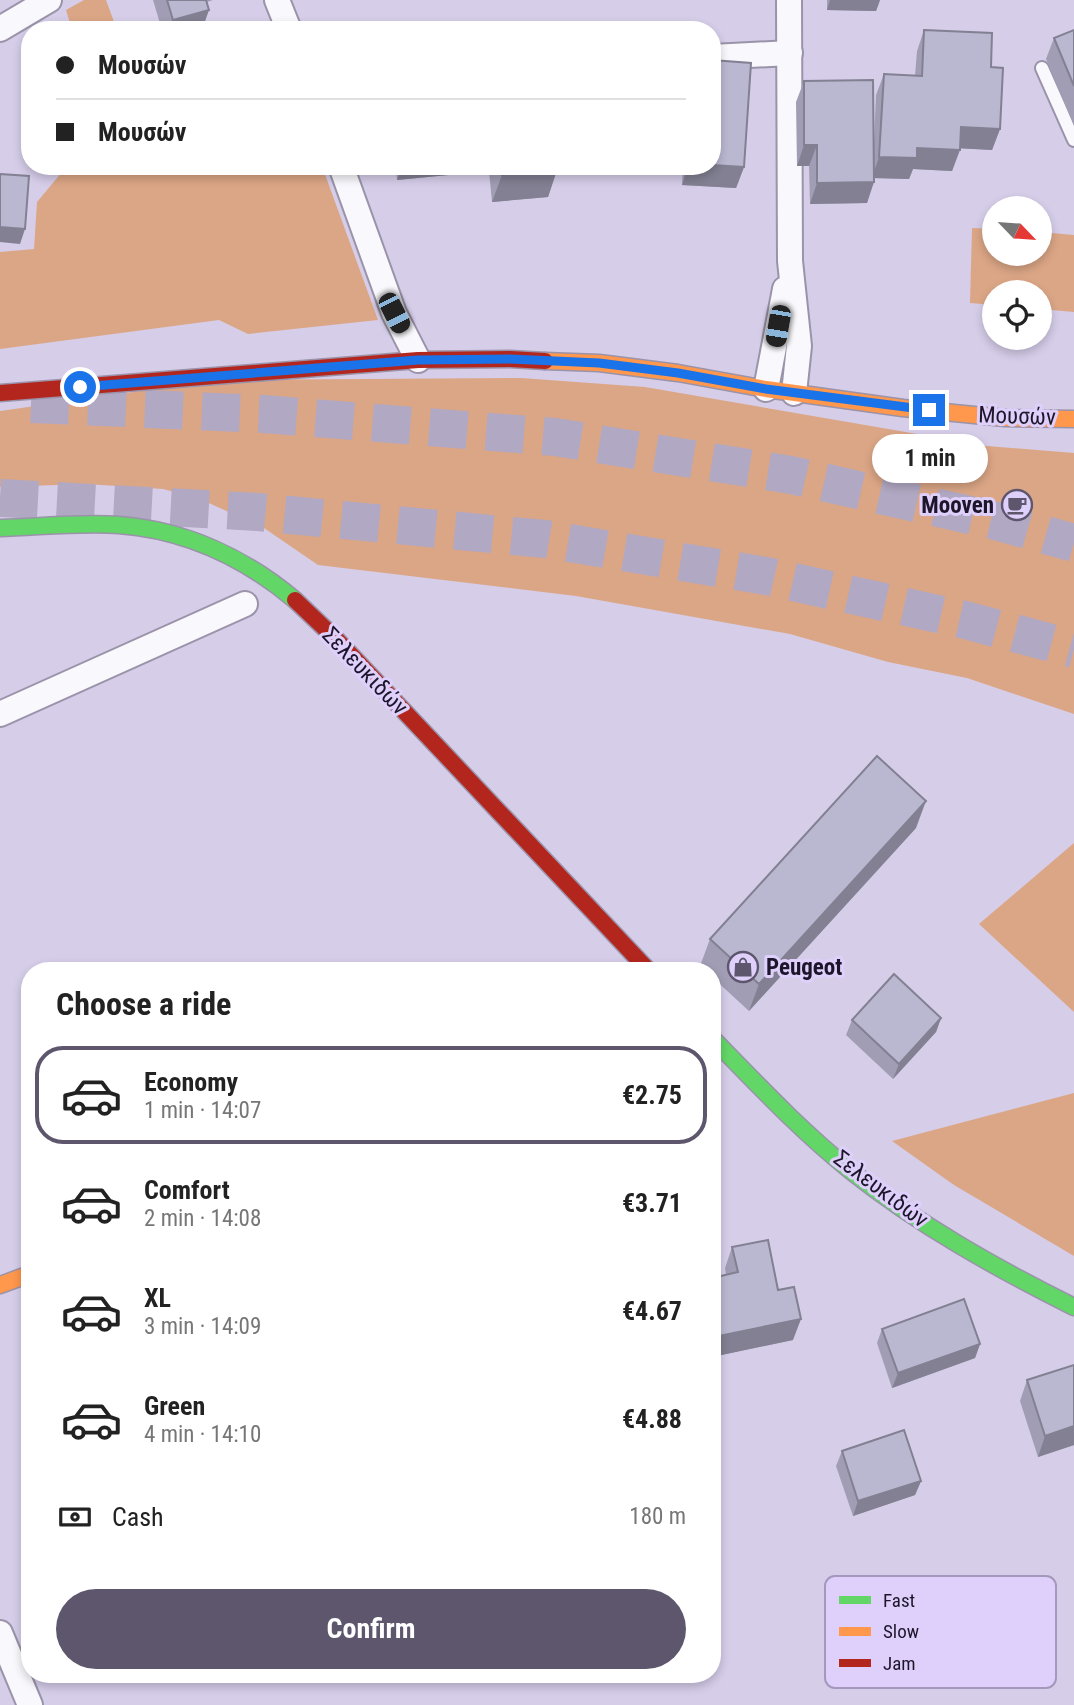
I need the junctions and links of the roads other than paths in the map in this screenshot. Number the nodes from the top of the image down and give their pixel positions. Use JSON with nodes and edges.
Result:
{"nodes":[{"id":1,"x":49,"y":0,"type":"edge"},
{"id":2,"x":277,"y":0,"type":"edge"},
{"id":3,"x":789,"y":0,"type":"edge"},
{"id":4,"x":285,"y":21,"type":"edge"},
{"id":5,"x":0,"y":29,"type":"edge"},
{"id":6,"x":790,"y":53,"type":"junction"},
{"id":7,"x":721,"y":57,"type":"edge"},
{"id":8,"x":1042,"y":68,"type":"dead end"},
{"id":9,"x":1074,"y":140,"type":"edge"},
{"id":10,"x":344,"y":175,"type":"edge"},
{"id":11,"x":790,"y":261,"type":"junction"},
{"id":12,"x":418,"y":360,"type":"junction"},
{"id":13,"x":766,"y":389,"type":"junction"},
{"id":14,"x":0,"y":393,"type":"edge"},
{"id":15,"x":794,"y":393,"type":"junction"},
{"id":16,"x":1074,"y":419,"type":"edge"},
{"id":17,"x":0,"y":528,"type":"edge"},
{"id":18,"x":245,"y":604,"type":"dead end"},
{"id":19,"x":0,"y":715,"type":"edge"},
{"id":20,"x":641,"y":962,"type":"edge"},
{"id":21,"x":721,"y":1047,"type":"edge"},
{"id":22,"x":21,"y":1277,"type":"edge"},
{"id":23,"x":0,"y":1285,"type":"edge"},
{"id":24,"x":1074,"y":1307,"type":"edge"},
{"id":25,"x":0,"y":1633,"type":"edge"},
{"id":26,"x":30,"y":1705,"type":"edge"}],
"edges":[{"from":1,"to":5,"type":"street"},
{"from":2,"to":4,"type":"street"},
{"from":3,"to":6,"type":"street"},
{"from":6,"to":7,"type":"street"},
{"from":6,"to":11,"type":"street"},
{"from":8,"to":9,"type":"lane"},
{"from":10,"to":12,"type":"street"},
{"from":11,"to":13,"type":"street"},
{"from":11,"to":15,"type":"street"},
{"from":12,"to":13,"type":"street","name":"Μουσών"},
{"from":12,"to":14,"type":"street","name":"Μουσών"},
{"from":13,"to":15,"type":"street","name":"Μουσών"},
{"from":15,"to":16,"type":"street","name":"Μουσών"},
{"from":17,"to":20,"type":"street","name":"Σελευκιδών"},
{"from":18,"to":19,"type":"street"},
{"from":21,"to":24,"type":"street","name":"Σελευκιδών"},
{"from":22,"to":23,"type":"street"},
{"from":25,"to":26,"type":"street"}]}
